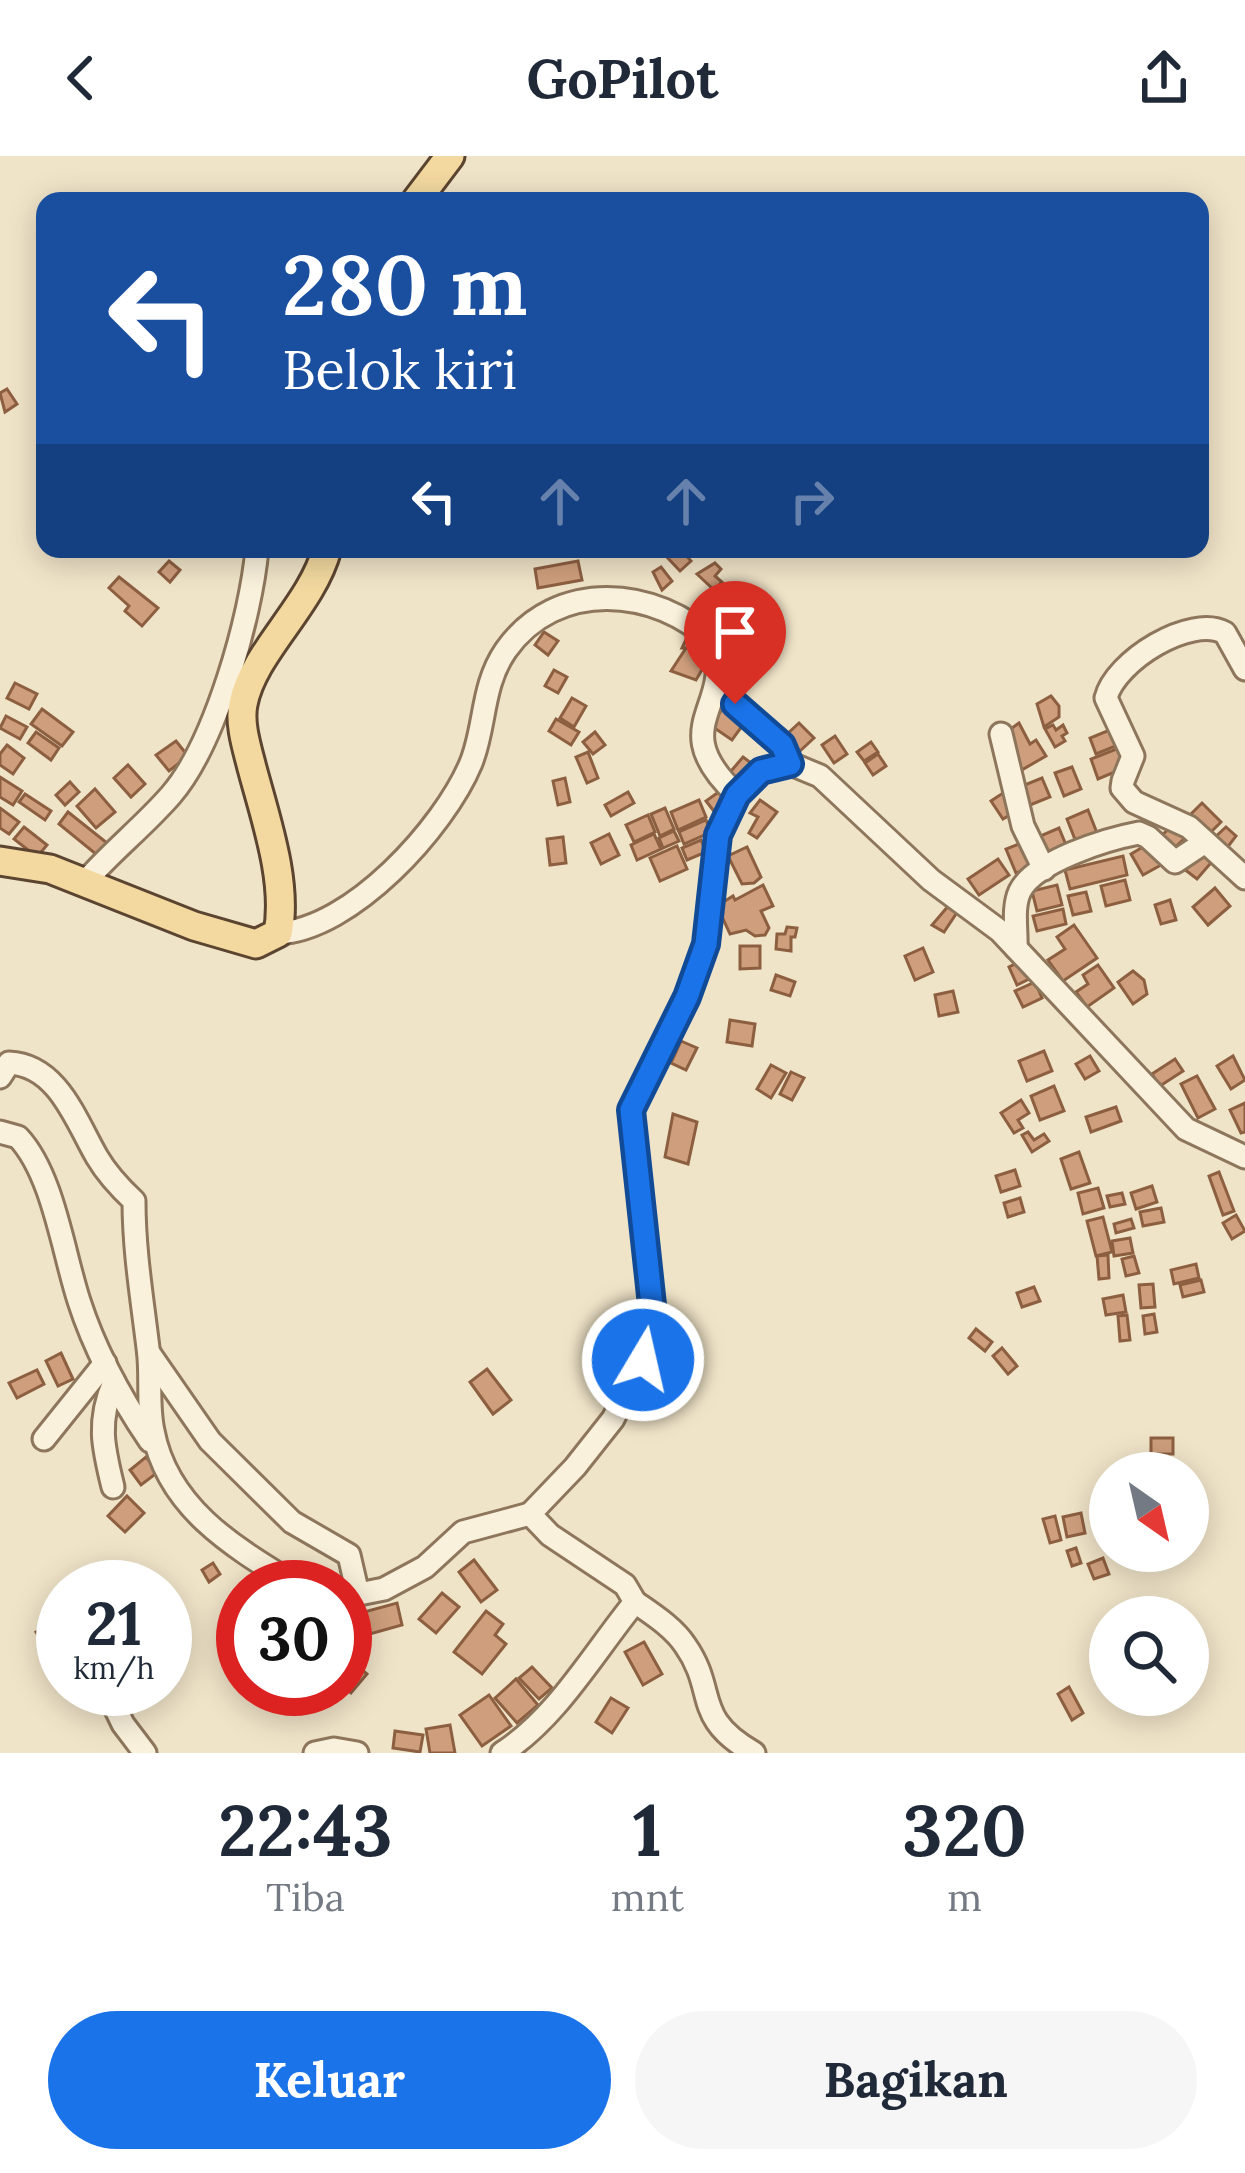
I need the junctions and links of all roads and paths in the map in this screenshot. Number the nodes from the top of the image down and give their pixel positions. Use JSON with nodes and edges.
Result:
{"nodes":[{"id":1,"x":450,"y":156,"type":"edge"},
{"id":2,"x":423,"y":192,"type":"edge"},
{"id":3,"x":255,"y":558,"type":"edge"},
{"id":4,"x":325,"y":558,"type":"edge"},
{"id":5,"x":1245,"y":669,"type":"edge"},
{"id":6,"x":735,"y":704,"type":"dead end"},
{"id":7,"x":216,"y":707,"type":"junction"},
{"id":8,"x":1001,"y":734,"type":"dead end"},
{"id":9,"x":244,"y":736,"type":"junction"},
{"id":10,"x":790,"y":764,"type":"junction"},
{"id":11,"x":737,"y":795,"type":"junction"},
{"id":12,"x":1205,"y":842,"type":"junction"},
{"id":13,"x":0,"y":861,"type":"edge"},
{"id":14,"x":1044,"y":868,"type":"junction"},
{"id":15,"x":1245,"y":878,"type":"edge"},
{"id":16,"x":85,"y":882,"type":"junction"},
{"id":17,"x":278,"y":933,"type":"junction"},
{"id":18,"x":1016,"y":948,"type":"junction"},
{"id":19,"x":0,"y":1077,"type":"edge"},
{"id":20,"x":0,"y":1132,"type":"edge"},
{"id":21,"x":1245,"y":1157,"type":"edge"},
{"id":22,"x":149,"y":1353,"type":"junction"},
{"id":23,"x":110,"y":1372,"type":"junction"},
{"id":24,"x":44,"y":1439,"type":"dead end"},
{"id":25,"x":164,"y":1462,"type":"junction"},
{"id":26,"x":113,"y":1487,"type":"dead end"},
{"id":27,"x":530,"y":1514,"type":"junction"},
{"id":28,"x":257,"y":1560,"type":"edge"},
{"id":29,"x":349,"y":1560,"type":"edge"},
{"id":30,"x":372,"y":1591,"type":"edge"},
{"id":31,"x":634,"y":1602,"type":"junction"},
{"id":32,"x":119,"y":1716,"type":"edge"},
{"id":33,"x":145,"y":1753,"type":"edge"},
{"id":34,"x":315,"y":1753,"type":"edge"},
{"id":35,"x":356,"y":1753,"type":"edge"},
{"id":36,"x":502,"y":1753,"type":"edge"},
{"id":37,"x":754,"y":1753,"type":"edge"}],
"edges":[{"from":1,"to":2,"type":"main road"},
{"from":3,"to":7,"type":"street"},
{"from":4,"to":9,"type":"main road"},
{"from":5,"to":12,"type":"street"},
{"from":6,"to":10,"type":"street"},
{"from":7,"to":9,"type":"street"},
{"from":7,"to":16,"type":"street"},
{"from":8,"to":14,"type":"street"},
{"from":9,"to":17,"type":"main road"},
{"from":10,"to":11,"type":"street"},
{"from":10,"to":18,"type":"street"},
{"from":11,"to":17,"type":"street"},
{"from":11,"to":27,"type":"street"},
{"from":12,"to":14,"type":"street"},
{"from":12,"to":15,"type":"street"},
{"from":13,"to":16,"type":"main road"},
{"from":14,"to":18,"type":"street"},
{"from":16,"to":17,"type":"main road"},
{"from":18,"to":21,"type":"street"},
{"from":19,"to":22,"type":"street"},
{"from":20,"to":23,"type":"street"},
{"from":22,"to":25,"type":"street"},
{"from":22,"to":29,"type":"street"},
{"from":23,"to":24,"type":"street"},
{"from":23,"to":25,"type":"street"},
{"from":23,"to":26,"type":"street"},
{"from":25,"to":28,"type":"street"},
{"from":27,"to":30,"type":"street"},
{"from":27,"to":31,"type":"street"},
{"from":31,"to":36,"type":"street"},
{"from":31,"to":37,"type":"street"},
{"from":32,"to":33,"type":"street"},
{"from":34,"to":35,"type":"street"}]}
